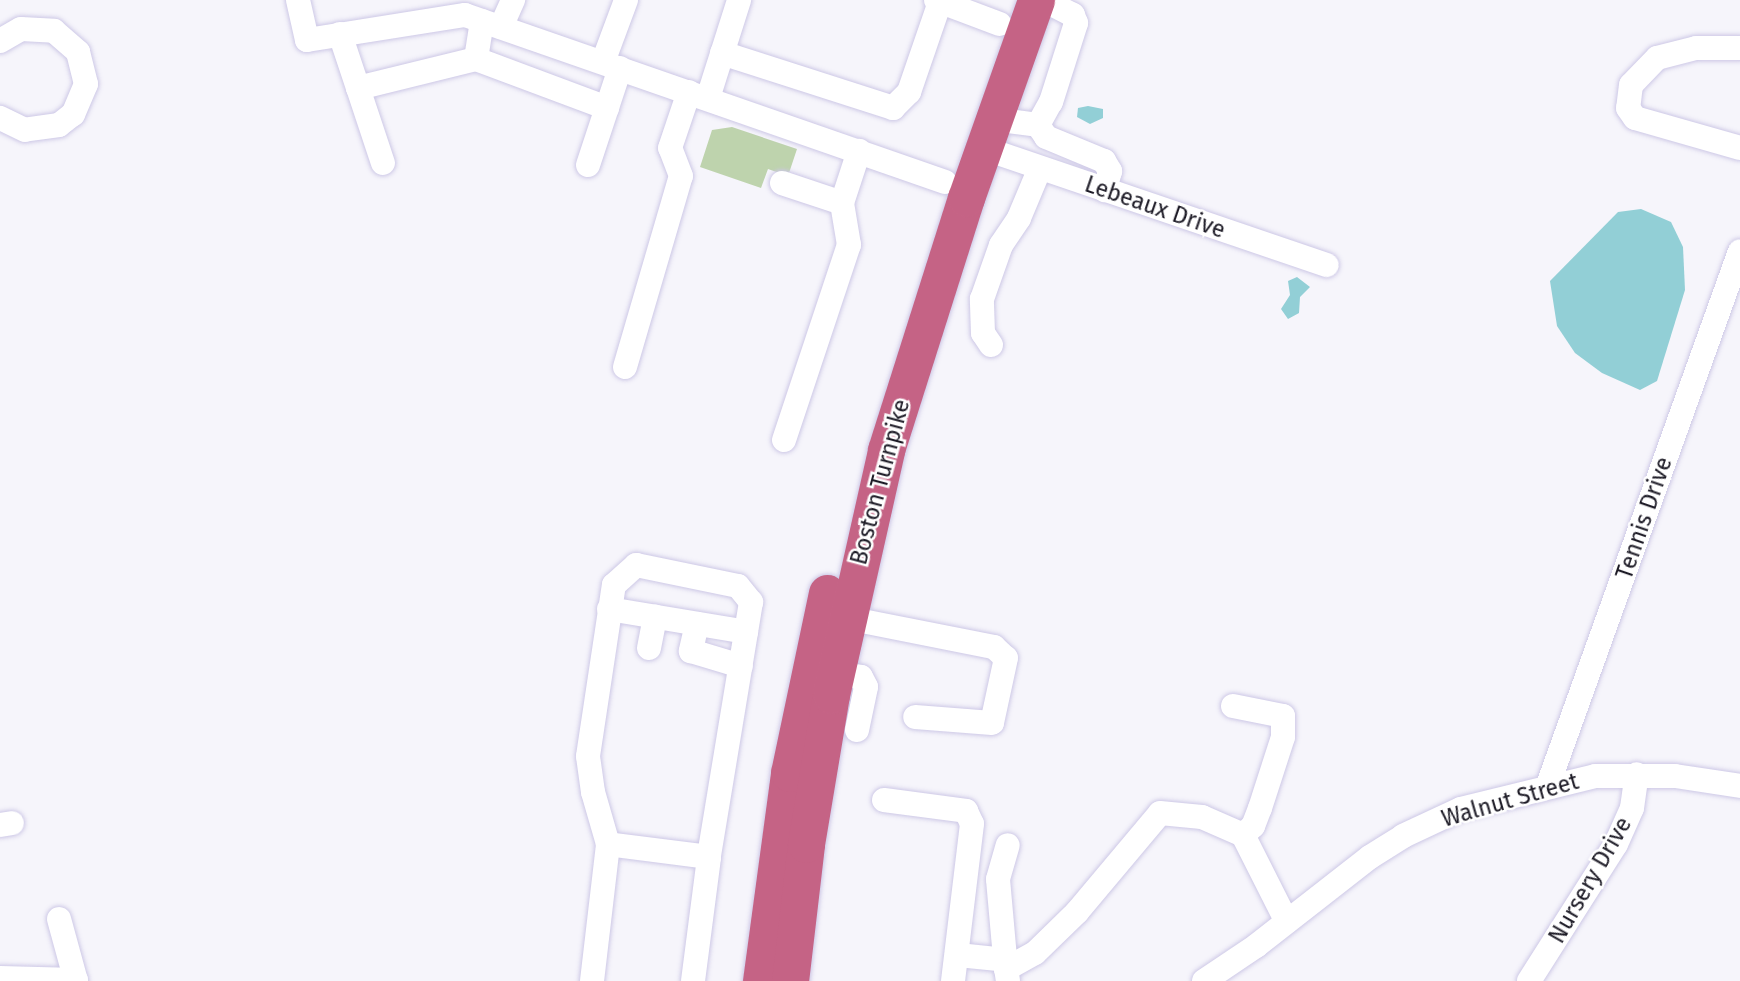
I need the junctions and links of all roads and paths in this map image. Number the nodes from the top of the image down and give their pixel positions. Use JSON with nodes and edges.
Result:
{"nodes":[{"id":1,"x":298,"y":0,"type":"edge"},
{"id":2,"x":513,"y":0,"type":"edge"},
{"id":3,"x":626,"y":0,"type":"edge"},
{"id":4,"x":739,"y":0,"type":"edge"},
{"id":5,"x":1036,"y":0,"type":"edge"},
{"id":6,"x":1044,"y":0,"type":"edge"},
{"id":7,"x":938,"y":1,"type":"edge"},
{"id":8,"x":1004,"y":12,"type":"edge"},
{"id":9,"x":468,"y":13,"type":"edge"},
{"id":10,"x":340,"y":34,"type":"junction"},
{"id":11,"x":2,"y":36,"type":"edge"},
{"id":12,"x":1740,"y":48,"type":"edge"},
{"id":13,"x":722,"y":53,"type":"junction"},
{"id":14,"x":476,"y":59,"type":"junction"},
{"id":15,"x":612,"y":65,"type":"junction"},
{"id":16,"x":358,"y":88,"type":"junction"},
{"id":17,"x":699,"y":95,"type":"junction"},
{"id":18,"x":607,"y":108,"type":"junction"},
{"id":19,"x":0,"y":118,"type":"edge"},
{"id":20,"x":1038,"y":125,"type":"junction"},
{"id":21,"x":988,"y":134,"type":"junction"},
{"id":22,"x":1740,"y":148,"type":"edge"},
{"id":23,"x":859,"y":151,"type":"junction"},
{"id":24,"x":383,"y":163,"type":"dead end"},
{"id":25,"x":587,"y":165,"type":"dead end"},
{"id":26,"x":1040,"y":168,"type":"junction"},
{"id":27,"x":945,"y":182,"type":"junction"},
{"id":28,"x":782,"y":183,"type":"dead end"},
{"id":29,"x":1105,"y":190,"type":"junction"},
{"id":30,"x":842,"y":203,"type":"junction"},
{"id":31,"x":1740,"y":251,"type":"edge"},
{"id":32,"x":1327,"y":265,"type":"dead end"},
{"id":33,"x":991,"y":345,"type":"dead end"},
{"id":34,"x":625,"y":367,"type":"dead end"},
{"id":35,"x":784,"y":440,"type":"dead end"},
{"id":36,"x":609,"y":609,"type":"junction"},
{"id":37,"x":655,"y":617,"type":"junction"},
{"id":38,"x":847,"y":618,"type":"junction"},
{"id":39,"x":697,"y":624,"type":"junction"},
{"id":40,"x":746,"y":632,"type":"junction"},
{"id":41,"x":649,"y":648,"type":"dead end"},
{"id":42,"x":741,"y":666,"type":"junction"},
{"id":43,"x":836,"y":673,"type":"junction"},
{"id":44,"x":1233,"y":706,"type":"dead end"},
{"id":45,"x":915,"y":717,"type":"dead end"},
{"id":46,"x":857,"y":730,"type":"dead end"},
{"id":47,"x":1637,"y":774,"type":"junction"},
{"id":48,"x":1548,"y":785,"type":"junction"},
{"id":49,"x":1740,"y":786,"type":"edge"},
{"id":50,"x":884,"y":800,"type":"dead end"},
{"id":51,"x":1243,"y":835,"type":"junction"},
{"id":52,"x":608,"y":844,"type":"junction"},
{"id":53,"x":709,"y":857,"type":"junction"},
{"id":54,"x":969,"y":861,"type":"junction"},
{"id":55,"x":59,"y":919,"type":"dead end"},
{"id":56,"x":1287,"y":922,"type":"junction"},
{"id":57,"x":958,"y":955,"type":"junction"},
{"id":58,"x":1007,"y":970,"type":"edge"},
{"id":59,"x":0,"y":978,"type":"edge"},
{"id":60,"x":76,"y":980,"type":"edge"},
{"id":61,"x":592,"y":981,"type":"edge"},
{"id":62,"x":693,"y":981,"type":"edge"},
{"id":63,"x":761,"y":981,"type":"edge"},
{"id":64,"x":790,"y":981,"type":"edge"},
{"id":65,"x":953,"y":981,"type":"edge"},
{"id":66,"x":1204,"y":981,"type":"edge"},
{"id":67,"x":1529,"y":981,"type":"edge"}],
"edges":[{"from":1,"to":10,"type":"street"},
{"from":2,"to":9,"type":"street"},
{"from":3,"to":15,"type":"street"},
{"from":4,"to":13,"type":"street"},
{"from":5,"to":21,"type":"highway","name":"Boston Turnpike"},
{"from":6,"to":20,"type":"street"},
{"from":7,"to":8,"type":"street"},
{"from":7,"to":13,"type":"street"},
{"from":8,"to":27,"type":"highway","name":"Boston Turnpike"},
{"from":9,"to":10,"type":"street"},
{"from":9,"to":14,"type":"street"},
{"from":9,"to":15,"type":"street"},
{"from":10,"to":16,"type":"street"},
{"from":11,"to":19,"type":"street"},
{"from":12,"to":22,"type":"street"},
{"from":13,"to":17,"type":"street"},
{"from":14,"to":16,"type":"street"},
{"from":14,"to":18,"type":"street"},
{"from":15,"to":17,"type":"street"},
{"from":15,"to":18,"type":"street"},
{"from":16,"to":24,"type":"street"},
{"from":17,"to":23,"type":"street"},
{"from":17,"to":34,"type":"street"},
{"from":18,"to":25,"type":"street"},
{"from":20,"to":21,"type":"street"},
{"from":20,"to":29,"type":"street"},
{"from":21,"to":26,"type":"street","name":"Lebeaux Drive"},
{"from":21,"to":38,"type":"highway","name":"Boston Turnpike"},
{"from":23,"to":27,"type":"street"},
{"from":23,"to":30,"type":"street"},
{"from":26,"to":29,"type":"street","name":"Lebeaux Drive"},
{"from":26,"to":33,"type":"street"},
{"from":27,"to":63,"type":"highway","name":"Boston Turnpike"},
{"from":28,"to":30,"type":"street"},
{"from":29,"to":32,"type":"street","name":"Lebeaux Drive"},
{"from":30,"to":35,"type":"street"},
{"from":31,"to":48,"type":"street","name":"Tennis Drive"},
{"from":36,"to":37,"type":"street"},
{"from":36,"to":40,"type":"street"},
{"from":36,"to":52,"type":"street"},
{"from":37,"to":39,"type":"street"},
{"from":37,"to":41,"type":"street"},
{"from":38,"to":43,"type":"highway","name":"Boston Turnpike"},
{"from":38,"to":45,"type":"street"},
{"from":39,"to":40,"type":"street"},
{"from":39,"to":42,"type":"street"},
{"from":40,"to":42,"type":"street"},
{"from":42,"to":53,"type":"street"},
{"from":43,"to":46,"type":"street"},
{"from":43,"to":64,"type":"highway","name":"Boston Turnpike"},
{"from":44,"to":51,"type":"street"},
{"from":47,"to":48,"type":"street","name":"Walnut Street"},
{"from":47,"to":49,"type":"street","name":"Walnut Street"},
{"from":47,"to":67,"type":"street","name":"Nursery Drive"},
{"from":48,"to":56,"type":"street","name":"Walnut Street"},
{"from":50,"to":54,"type":"street"},
{"from":51,"to":56,"type":"street"},
{"from":51,"to":58,"type":"street"},
{"from":52,"to":53,"type":"street"},
{"from":52,"to":61,"type":"street"},
{"from":53,"to":62,"type":"street"},
{"from":54,"to":57,"type":"street"},
{"from":54,"to":58,"type":"street"},
{"from":55,"to":60,"type":"street"},
{"from":56,"to":66,"type":"street","name":"Walnut Street"},
{"from":57,"to":58,"type":"street"},
{"from":57,"to":65,"type":"street"},
{"from":59,"to":60,"type":"street"}]}
